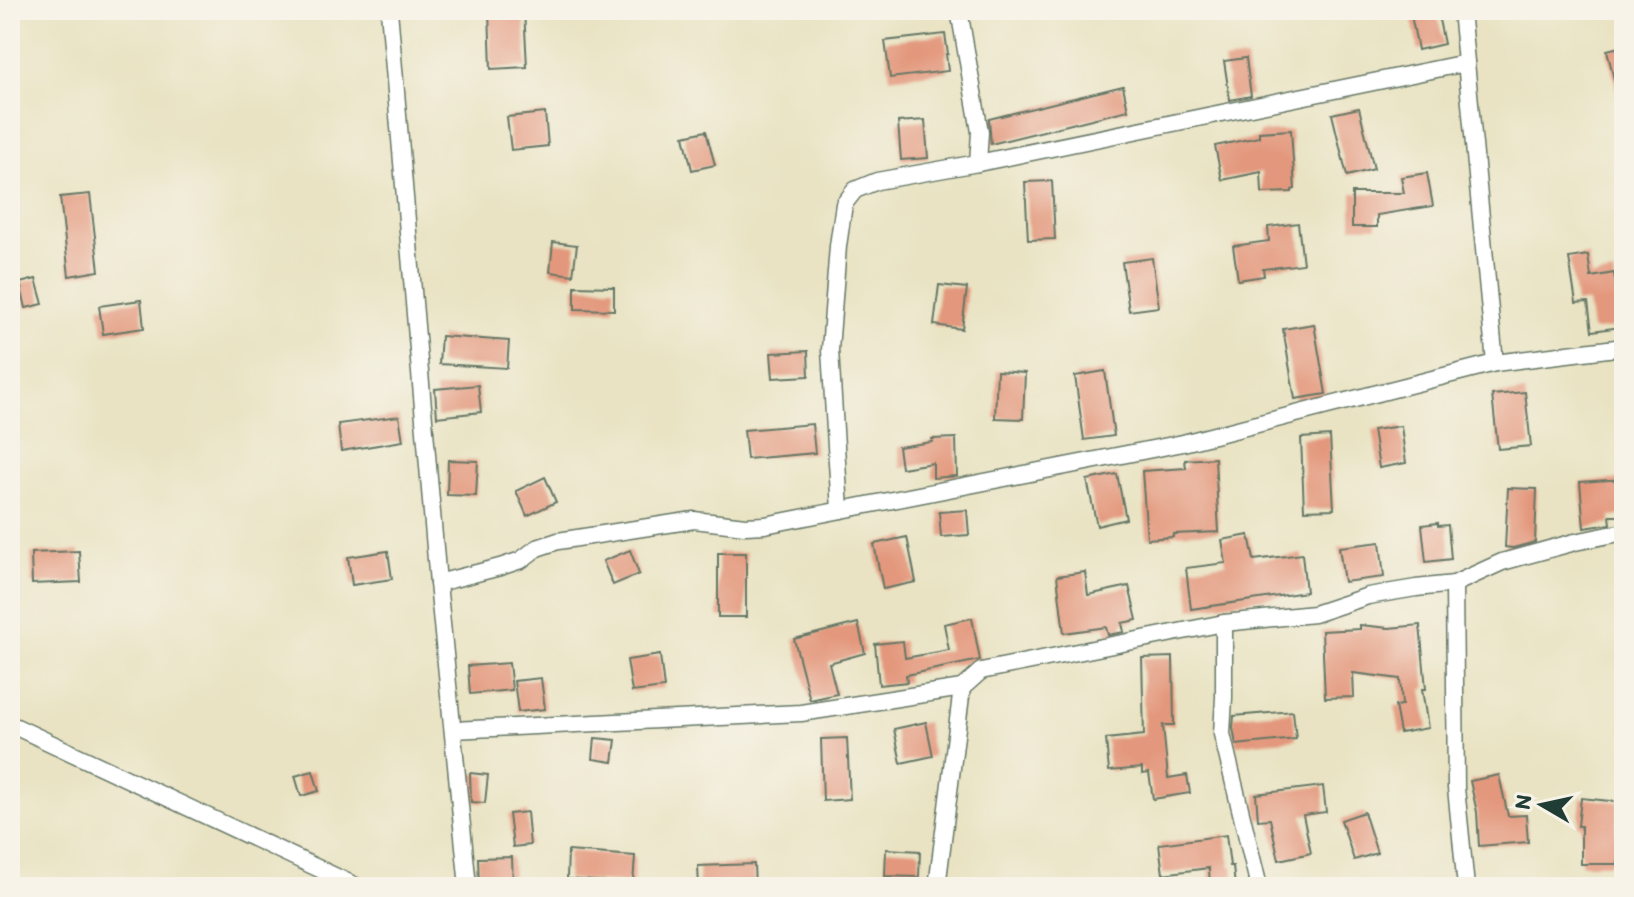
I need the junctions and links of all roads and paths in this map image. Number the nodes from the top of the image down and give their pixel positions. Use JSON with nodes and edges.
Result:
{"nodes":[{"id":1,"x":389,"y":10,"type":"edge"},
{"id":2,"x":959,"y":10,"type":"edge"},
{"id":3,"x":1461,"y":10,"type":"edge"},
{"id":4,"x":1466,"y":63,"type":"junction"},
{"id":5,"x":978,"y":163,"type":"junction"},
{"id":6,"x":1624,"y":347,"type":"edge"},
{"id":7,"x":1495,"y":363,"type":"junction"},
{"id":8,"x":840,"y":510,"type":"junction"},
{"id":9,"x":1624,"y":532,"type":"edge"},
{"id":10,"x":438,"y":583,"type":"junction"},
{"id":11,"x":1454,"y":584,"type":"junction"},
{"id":12,"x":1224,"y":623,"type":"junction"},
{"id":13,"x":962,"y":688,"type":"junction"},
{"id":14,"x":10,"y":724,"type":"edge"},
{"id":15,"x":453,"y":730,"type":"junction"},
{"id":16,"x":358,"y":887,"type":"edge"},
{"id":17,"x":468,"y":887,"type":"edge"},
{"id":18,"x":937,"y":887,"type":"edge"},
{"id":19,"x":1259,"y":887,"type":"edge"},
{"id":20,"x":1466,"y":887,"type":"edge"}],
"edges":[{"from":1,"to":10,"type":"street"},
{"from":2,"to":5,"type":"street"},
{"from":3,"to":4,"type":"street"},
{"from":4,"to":5,"type":"street"},
{"from":4,"to":7,"type":"street"},
{"from":5,"to":8,"type":"street"},
{"from":6,"to":7,"type":"street"},
{"from":7,"to":8,"type":"street"},
{"from":8,"to":10,"type":"street"},
{"from":9,"to":11,"type":"street"},
{"from":10,"to":15,"type":"street"},
{"from":11,"to":12,"type":"street"},
{"from":11,"to":20,"type":"street"},
{"from":12,"to":13,"type":"street"},
{"from":12,"to":19,"type":"street"},
{"from":13,"to":15,"type":"street"},
{"from":13,"to":18,"type":"street"},
{"from":14,"to":16,"type":"street"},
{"from":15,"to":17,"type":"street"}]}
